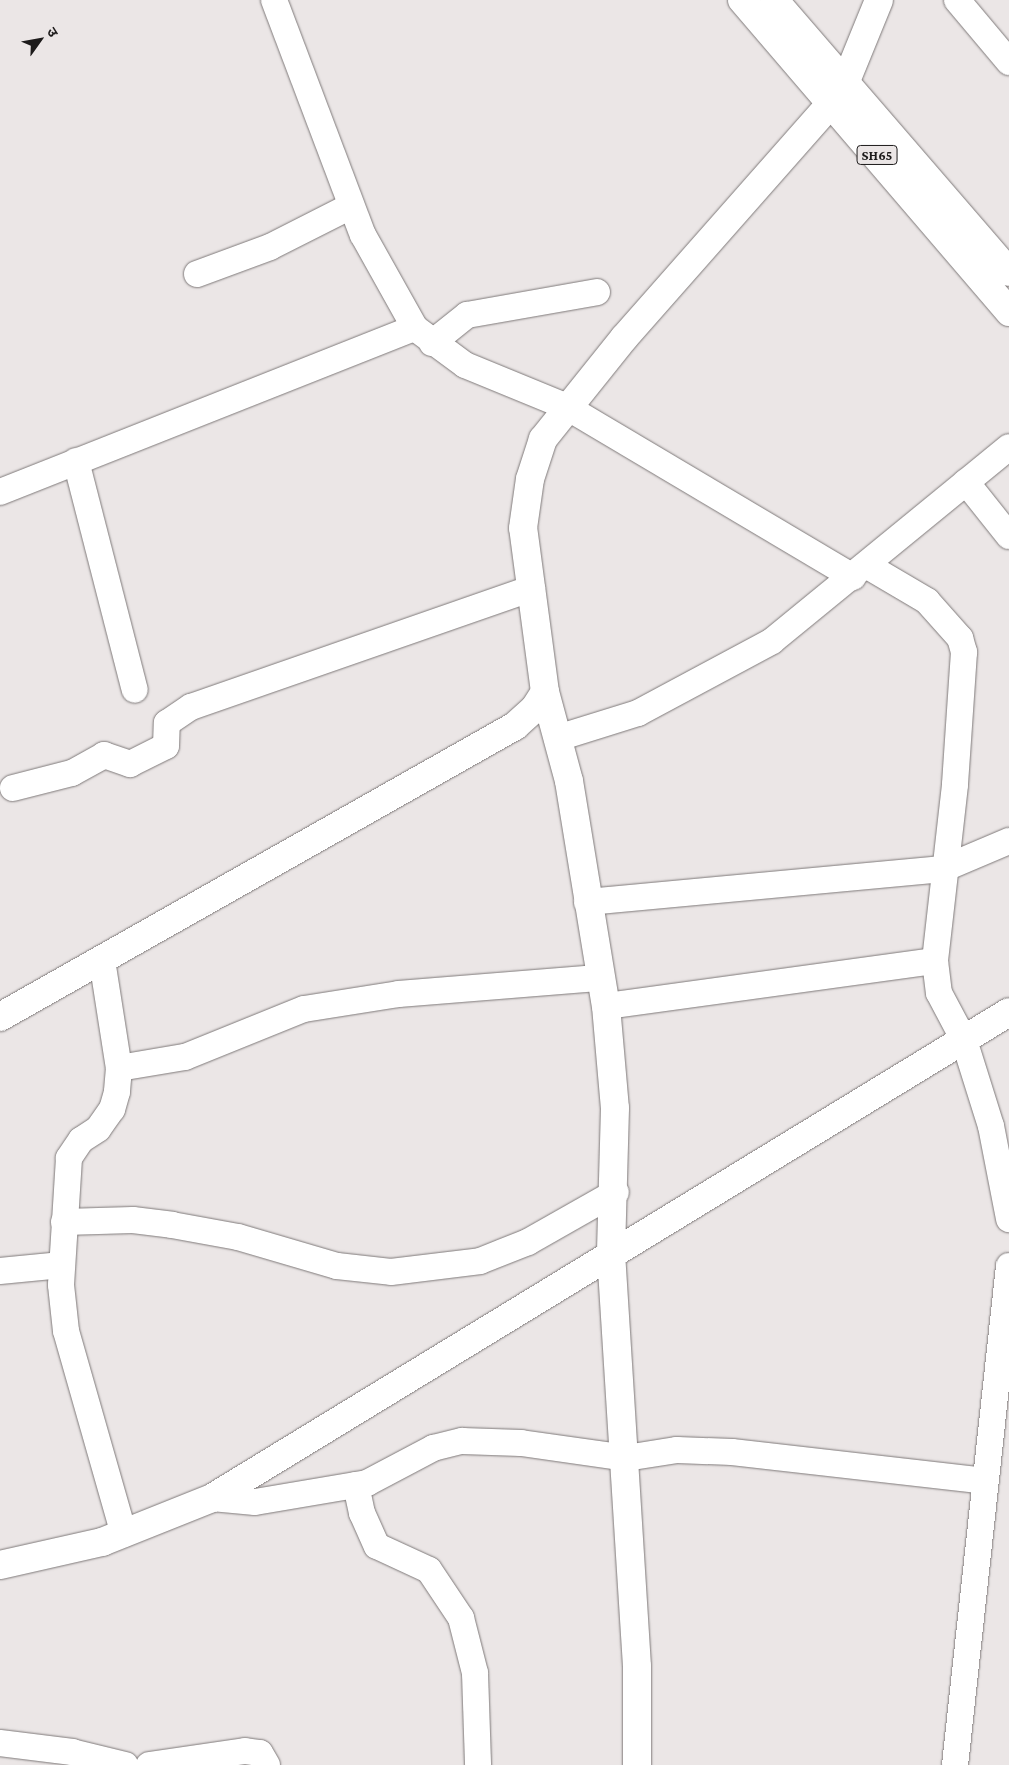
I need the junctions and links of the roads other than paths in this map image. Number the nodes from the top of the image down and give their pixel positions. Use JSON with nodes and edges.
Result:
{"nodes":[{"id":1,"x":274,"y":0,"type":"edge"},
{"id":2,"x":742,"y":0,"type":"edge"},
{"id":3,"x":774,"y":0,"type":"edge"},
{"id":4,"x":879,"y":0,"type":"edge"},
{"id":5,"x":957,"y":0,"type":"edge"},
{"id":6,"x":1009,"y":62,"type":"edge"},
{"id":7,"x":839,"y":92,"type":"junction"},
{"id":8,"x":352,"y":206,"type":"junction"},
{"id":9,"x":1009,"y":272,"type":"edge"},
{"id":10,"x":197,"y":274,"type":"dead end"},
{"id":11,"x":597,"y":292,"type":"dead end"},
{"id":12,"x":1009,"y":312,"type":"edge"},
{"id":13,"x":424,"y":335,"type":"junction"},
{"id":14,"x":565,"y":406,"type":"junction"},
{"id":15,"x":1009,"y":447,"type":"edge"},
{"id":16,"x":76,"y":461,"type":"junction"},
{"id":17,"x":966,"y":482,"type":"junction"},
{"id":18,"x":0,"y":492,"type":"edge"},
{"id":19,"x":1009,"y":536,"type":"edge"},
{"id":20,"x":860,"y":571,"type":"junction"},
{"id":21,"x":532,"y":588,"type":"junction"},
{"id":22,"x":135,"y":690,"type":"dead end"},
{"id":23,"x":545,"y":692,"type":"junction"},
{"id":24,"x":561,"y":737,"type":"junction"},
{"id":25,"x":13,"y":788,"type":"dead end"},
{"id":26,"x":1009,"y":841,"type":"edge"},
{"id":27,"x":943,"y":869,"type":"junction"},
{"id":28,"x":587,"y":902,"type":"junction"},
{"id":29,"x":102,"y":960,"type":"junction"},
{"id":30,"x":935,"y":961,"type":"junction"},
{"id":31,"x":600,"y":978,"type":"junction"},
{"id":32,"x":606,"y":1006,"type":"junction"},
{"id":33,"x":1009,"y":1012,"type":"edge"},
{"id":34,"x":0,"y":1017,"type":"edge"},
{"id":35,"x":964,"y":1040,"type":"junction"},
{"id":36,"x":120,"y":1068,"type":"junction"},
{"id":37,"x":616,"y":1192,"type":"junction"},
{"id":38,"x":1009,"y":1219,"type":"edge"},
{"id":39,"x":64,"y":1222,"type":"junction"},
{"id":40,"x":611,"y":1253,"type":"junction"},
{"id":41,"x":62,"y":1265,"type":"junction"},
{"id":42,"x":1009,"y":1266,"type":"edge"},
{"id":43,"x":0,"y":1270,"type":"edge"},
{"id":44,"x":626,"y":1458,"type":"junction"},
{"id":45,"x":984,"y":1481,"type":"junction"},
{"id":46,"x":356,"y":1485,"type":"junction"},
{"id":47,"x":212,"y":1498,"type":"junction"},
{"id":48,"x":124,"y":1534,"type":"junction"},
{"id":49,"x":0,"y":1565,"type":"edge"},
{"id":50,"x":0,"y":1743,"type":"edge"},
{"id":51,"x":125,"y":1765,"type":"edge"},
{"id":52,"x":149,"y":1765,"type":"edge"},
{"id":53,"x":267,"y":1765,"type":"edge"},
{"id":54,"x":478,"y":1765,"type":"edge"},
{"id":55,"x":637,"y":1765,"type":"edge"},
{"id":56,"x":955,"y":1765,"type":"edge"}],
"edges":[{"from":1,"to":8,"type":"street"},
{"from":2,"to":7,"type":"street","number":"SH65"},
{"from":3,"to":7,"type":"street","number":"SH65"},
{"from":4,"to":7,"type":"street"},
{"from":5,"to":6,"type":"street"},
{"from":7,"to":9,"type":"street","number":"SH65"},
{"from":7,"to":12,"type":"street","number":"SH65"},
{"from":7,"to":14,"type":"street"},
{"from":8,"to":10,"type":"street"},
{"from":8,"to":13,"type":"street"},
{"from":11,"to":13,"type":"street"},
{"from":13,"to":14,"type":"street"},
{"from":13,"to":16,"type":"street"},
{"from":14,"to":20,"type":"street"},
{"from":14,"to":21,"type":"street"},
{"from":15,"to":17,"type":"street"},
{"from":16,"to":18,"type":"street"},
{"from":16,"to":22,"type":"street"},
{"from":17,"to":19,"type":"street"},
{"from":17,"to":20,"type":"street"},
{"from":20,"to":24,"type":"street"},
{"from":20,"to":27,"type":"street"},
{"from":21,"to":23,"type":"street"},
{"from":21,"to":25,"type":"street"},
{"from":23,"to":24,"type":"street"},
{"from":23,"to":29,"type":"street"},
{"from":24,"to":28,"type":"street"},
{"from":26,"to":27,"type":"street"},
{"from":27,"to":28,"type":"street"},
{"from":27,"to":30,"type":"street"},
{"from":28,"to":31,"type":"street"},
{"from":29,"to":34,"type":"street"},
{"from":29,"to":36,"type":"street"},
{"from":30,"to":32,"type":"street"},
{"from":30,"to":35,"type":"street"},
{"from":31,"to":32,"type":"street"},
{"from":31,"to":36,"type":"street"},
{"from":32,"to":37,"type":"street"},
{"from":33,"to":35,"type":"street"},
{"from":35,"to":38,"type":"street"},
{"from":35,"to":40,"type":"street"},
{"from":36,"to":39,"type":"street"},
{"from":37,"to":39,"type":"street"},
{"from":37,"to":40,"type":"street"},
{"from":39,"to":41,"type":"street"},
{"from":40,"to":44,"type":"street"},
{"from":40,"to":47,"type":"street"},
{"from":41,"to":43,"type":"street"},
{"from":41,"to":48,"type":"street"},
{"from":42,"to":45,"type":"street"},
{"from":44,"to":45,"type":"street"},
{"from":44,"to":46,"type":"street"},
{"from":44,"to":55,"type":"street"},
{"from":45,"to":56,"type":"street"},
{"from":46,"to":47,"type":"street"},
{"from":46,"to":54,"type":"street"},
{"from":47,"to":48,"type":"street"},
{"from":48,"to":49,"type":"street"},
{"from":50,"to":51,"type":"street"},
{"from":52,"to":53,"type":"street"}]}
